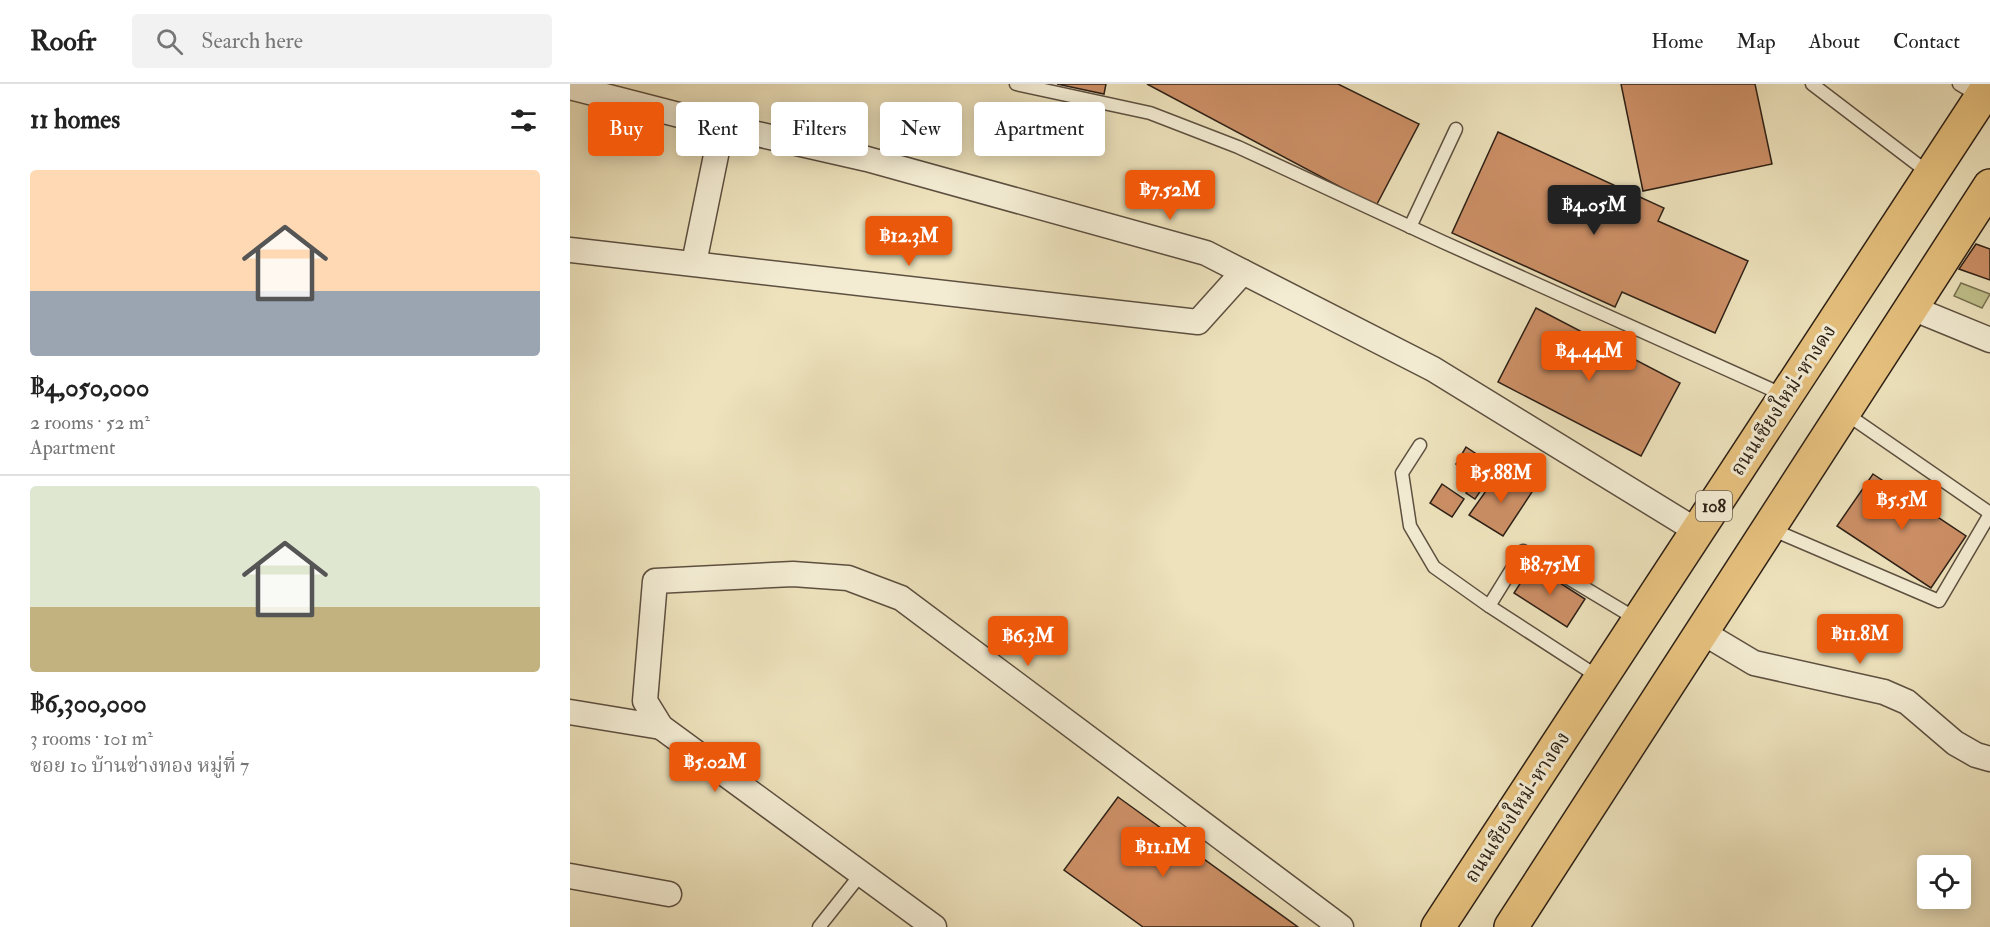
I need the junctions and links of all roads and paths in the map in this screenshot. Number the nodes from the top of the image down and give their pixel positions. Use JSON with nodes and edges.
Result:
{"nodes":[{"id":1,"x":1016,"y":84,"type":"edge"},
{"id":2,"x":1812,"y":84,"type":"edge"},
{"id":3,"x":570,"y":87,"type":"edge"},
{"id":4,"x":1977,"y":88,"type":"edge"},
{"id":5,"x":676,"y":114,"type":"edge"},
{"id":6,"x":1456,"y":129,"type":"dead end"},
{"id":7,"x":759,"y":134,"type":"edge"},
{"id":8,"x":716,"y":156,"type":"edge"},
{"id":9,"x":1931,"y":174,"type":"junction"},
{"id":10,"x":1986,"y":200,"type":"edge"},
{"id":11,"x":1410,"y":227,"type":"junction"},
{"id":12,"x":570,"y":250,"type":"edge"},
{"id":13,"x":694,"y":263,"type":"junction"},
{"id":14,"x":1243,"y":272,"type":"junction"},
{"id":15,"x":1912,"y":308,"type":"junction"},
{"id":16,"x":1990,"y":340,"type":"edge"},
{"id":17,"x":1786,"y":396,"type":"junction"},
{"id":18,"x":1844,"y":412,"type":"junction"},
{"id":19,"x":1420,"y":445,"type":"dead end"},
{"id":20,"x":1990,"y":513,"type":"edge"},
{"id":21,"x":1769,"y":528,"type":"junction"},
{"id":22,"x":1698,"y":531,"type":"junction"},
{"id":23,"x":1489,"y":606,"type":"junction"},
{"id":24,"x":1639,"y":620,"type":"junction"},
{"id":25,"x":1702,"y":632,"type":"junction"},
{"id":26,"x":1601,"y":679,"type":"junction"},
{"id":27,"x":570,"y":712,"type":"edge"},
{"id":28,"x":661,"y":727,"type":"junction"},
{"id":29,"x":1990,"y":759,"type":"edge"},
{"id":30,"x":861,"y":874,"type":"junction"},
{"id":31,"x":570,"y":876,"type":"edge"},
{"id":32,"x":669,"y":894,"type":"dead end"},
{"id":33,"x":819,"y":927,"type":"edge"},
{"id":34,"x":934,"y":927,"type":"edge"},
{"id":35,"x":1341,"y":927,"type":"edge"},
{"id":36,"x":1438,"y":927,"type":"edge"},
{"id":37,"x":1511,"y":927,"type":"edge"}],
"edges":[{"from":1,"to":11,"type":"lane"},
{"from":2,"to":9,"type":"lane"},
{"from":3,"to":5,"type":"street"},
{"from":4,"to":9,"type":"main road","name":"ถนนเชียงใหม่-หางดง","number":"108"},
{"from":6,"to":11,"type":"lane"},
{"from":7,"to":14,"type":"street"},
{"from":8,"to":13,"type":"street"},
{"from":9,"to":17,"type":"main road","name":"ถนนเชียงใหม่-หางดง","number":"108"},
{"from":10,"to":15,"type":"main road"},
{"from":11,"to":17,"type":"lane"},
{"from":12,"to":13,"type":"street"},
{"from":13,"to":14,"type":"street"},
{"from":14,"to":22,"type":"street"},
{"from":15,"to":16,"type":"street"},
{"from":15,"to":18,"type":"main road"},
{"from":17,"to":22,"type":"main road","name":"ถนนเชียงใหม่-หางดง","number":"108"},
{"from":18,"to":20,"type":"lane"},
{"from":18,"to":21,"type":"main road"},
{"from":19,"to":23,"type":"lane"},
{"from":20,"to":21,"type":"lane"},
{"from":21,"to":25,"type":"main road"},
{"from":22,"to":24,"type":"main road","name":"ถนนเชียงใหม่-หางดง","number":"108"},
{"from":23,"to":24,"type":"lane"},
{"from":23,"to":26,"type":"lane"},
{"from":24,"to":26,"type":"main road","name":"ถนนเชียงใหม่-หางดง","number":"108"},
{"from":25,"to":29,"type":"street"},
{"from":25,"to":37,"type":"main road"},
{"from":26,"to":36,"type":"main road","name":"ถนนเชียงใหม่-หางดง","number":"108"},
{"from":27,"to":28,"type":"street"},
{"from":28,"to":30,"type":"street"},
{"from":28,"to":35,"type":"street"},
{"from":30,"to":33,"type":"lane"},
{"from":30,"to":34,"type":"street"},
{"from":31,"to":32,"type":"street"}]}
